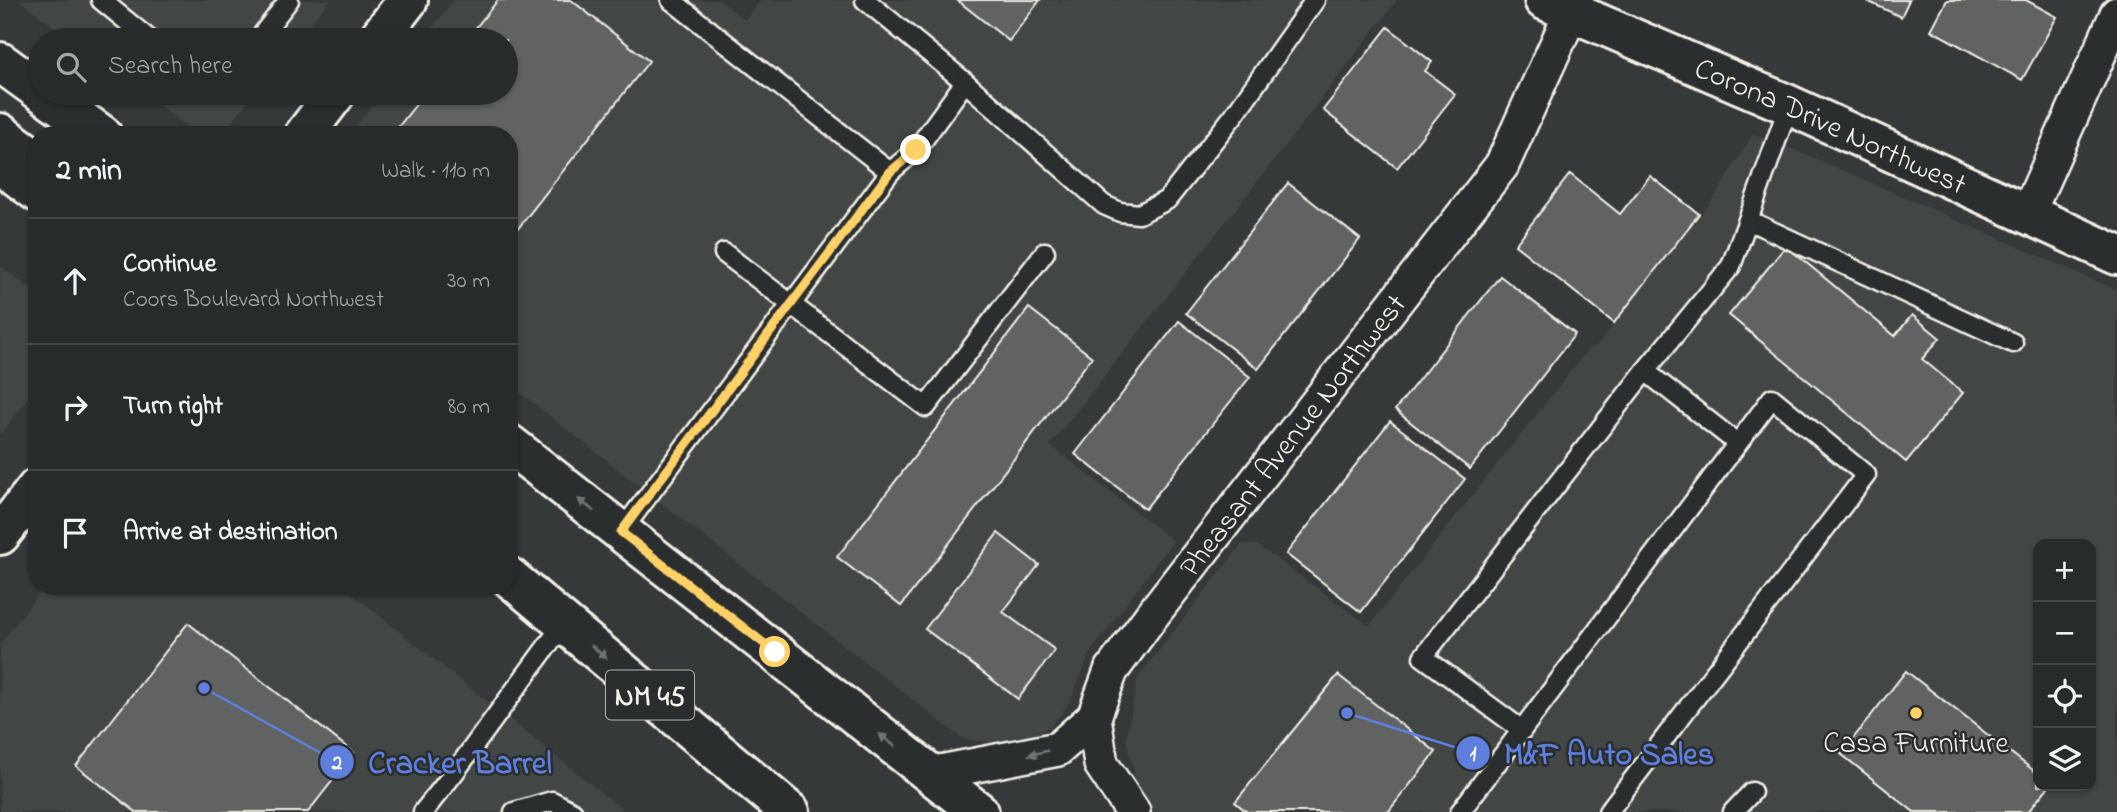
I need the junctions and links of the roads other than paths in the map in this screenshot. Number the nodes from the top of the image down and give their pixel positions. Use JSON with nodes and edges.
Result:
{"nodes":[{"id":1,"x":101,"y":0,"type":"edge"},
{"id":2,"x":289,"y":0,"type":"edge"},
{"id":3,"x":408,"y":0,"type":"edge"},
{"id":4,"x":671,"y":0,"type":"edge"},
{"id":5,"x":865,"y":0,"type":"edge"},
{"id":6,"x":1315,"y":0,"type":"edge"},
{"id":7,"x":1564,"y":4,"type":"edge"},
{"id":8,"x":2117,"y":14,"type":"edge"},
{"id":9,"x":135,"y":28,"type":"edge"},
{"id":10,"x":270,"y":28,"type":"edge"},
{"id":11,"x":386,"y":28,"type":"edge"},
{"id":12,"x":0,"y":62,"type":"edge"},
{"id":13,"x":28,"y":82,"type":"edge"},
{"id":14,"x":965,"y":82,"type":"junction"},
{"id":15,"x":1789,"y":104,"type":"junction"},
{"id":16,"x":60,"y":105,"type":"edge"},
{"id":17,"x":327,"y":105,"type":"edge"},
{"id":18,"x":89,"y":126,"type":"edge"},
{"id":19,"x":311,"y":126,"type":"edge"},
{"id":20,"x":0,"y":133,"type":"edge"},
{"id":21,"x":28,"y":153,"type":"edge"},
{"id":22,"x":0,"y":164,"type":"edge"},
{"id":23,"x":890,"y":172,"type":"junction"},
{"id":24,"x":28,"y":185,"type":"edge"},
{"id":25,"x":2028,"y":215,"type":"junction"},
{"id":26,"x":1748,"y":220,"type":"junction"},
{"id":27,"x":1045,"y":252,"type":"dead end"},
{"id":28,"x":724,"y":253,"type":"dead end"},
{"id":29,"x":2117,"y":255,"type":"edge"},
{"id":30,"x":791,"y":304,"type":"junction"},
{"id":31,"x":2013,"y":343,"type":"dead end"},
{"id":32,"x":1645,"y":371,"type":"junction"},
{"id":33,"x":1737,"y":443,"type":"junction"},
{"id":34,"x":524,"y":464,"type":"edge"},
{"id":35,"x":28,"y":499,"type":"edge"},
{"id":36,"x":621,"y":532,"type":"junction"},
{"id":37,"x":0,"y":535,"type":"edge"},
{"id":38,"x":518,"y":585,"type":"edge"},
{"id":39,"x":564,"y":623,"type":"junction"},
{"id":40,"x":1094,"y":717,"type":"junction"},
{"id":41,"x":1522,"y":730,"type":"junction"},
{"id":42,"x":930,"y":774,"type":"junction"},
{"id":43,"x":1752,"y":792,"type":"dead end"},
{"id":44,"x":424,"y":812,"type":"edge"},
{"id":45,"x":514,"y":812,"type":"edge"},
{"id":46,"x":573,"y":812,"type":"edge"},
{"id":47,"x":790,"y":812,"type":"edge"},
{"id":48,"x":979,"y":812,"type":"edge"},
{"id":49,"x":1132,"y":812,"type":"edge"},
{"id":50,"x":1460,"y":812,"type":"edge"},
{"id":51,"x":1608,"y":812,"type":"edge"},
{"id":52,"x":1733,"y":812,"type":"edge"}],
"edges":[{"from":1,"to":9,"type":"lane"},
{"from":2,"to":10,"type":"lane"},
{"from":3,"to":11,"type":"main road"},
{"from":4,"to":23,"type":"lane"},
{"from":5,"to":14,"type":"lane"},
{"from":6,"to":14,"type":"lane"},
{"from":7,"to":15,"type":"main road","name":"Corona Drive Northwest"},
{"from":7,"to":40,"type":"street","name":"Pheasant Avenue Northwest"},
{"from":8,"to":25,"type":"street"},
{"from":12,"to":13,"type":"main road"},
{"from":14,"to":23,"type":"lane"},
{"from":15,"to":25,"type":"main road","name":"Corona Drive Northwest"},
{"from":15,"to":26,"type":"lane"},
{"from":16,"to":18,"type":"main road"},
{"from":17,"to":19,"type":"main road"},
{"from":20,"to":21,"type":"main road"},
{"from":22,"to":24,"type":"main road"},
{"from":23,"to":30,"type":"lane"},
{"from":25,"to":29,"type":"main road","name":"Corona Drive Northwest"},
{"from":26,"to":31,"type":"lane"},
{"from":26,"to":32,"type":"lane"},
{"from":27,"to":30,"type":"lane"},
{"from":28,"to":30,"type":"lane"},
{"from":30,"to":36,"type":"lane"},
{"from":32,"to":33,"type":"lane"},
{"from":32,"to":41,"type":"lane"},
{"from":33,"to":41,"type":"lane"},
{"from":33,"to":51,"type":"lane"},
{"from":36,"to":34,"type":"main road","one_way":true},
{"from":35,"to":37,"type":"main road"},
{"from":42,"to":36,"type":"main road","one_way":true},
{"from":38,"to":39,"type":"main road","number":"NM 45"},
{"from":39,"to":44,"type":"lane"},
{"from":39,"to":47,"type":"main road","number":"NM 45","one_way":true},
{"from":40,"to":42,"type":"street","name":"Pheasant Avenue Northwest","one_way":true},
{"from":40,"to":49,"type":"street"},
{"from":41,"to":50,"type":"lane"},
{"from":42,"to":48,"type":"main road"},
{"from":43,"to":52,"type":"lane"},
{"from":45,"to":46,"type":"lane"}]}
